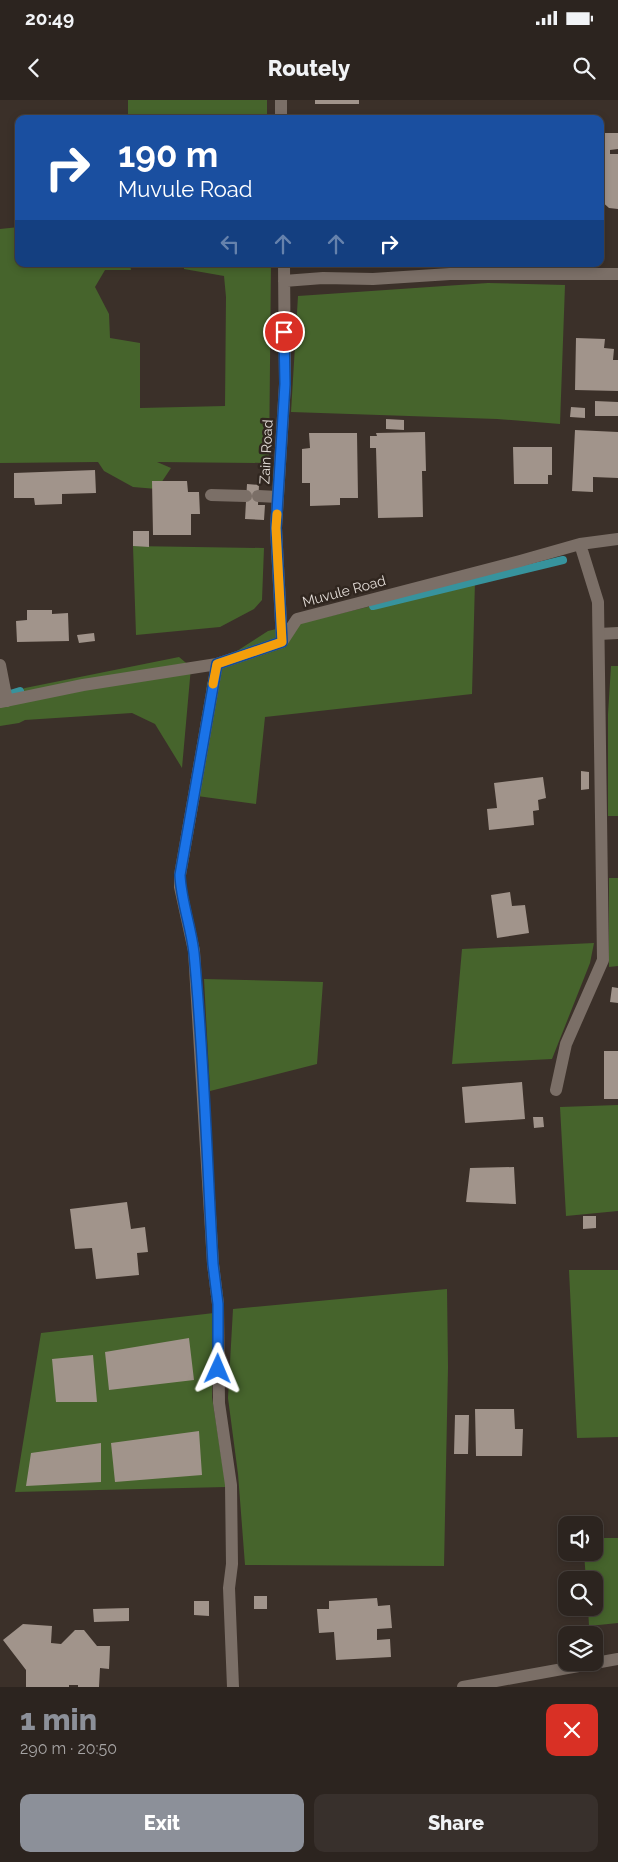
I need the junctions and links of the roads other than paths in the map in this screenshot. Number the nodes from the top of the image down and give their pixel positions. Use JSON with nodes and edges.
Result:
{"nodes":[{"id":1,"x":281,"y":100,"type":"edge"},
{"id":2,"x":281,"y":115,"type":"edge"},
{"id":3,"x":284,"y":267,"type":"edge"},
{"id":4,"x":618,"y":274,"type":"edge"},
{"id":5,"x":284,"y":281,"type":"junction"},
{"id":6,"x":211,"y":495,"type":"dead end"},
{"id":7,"x":278,"y":497,"type":"junction"},
{"id":8,"x":618,"y":539,"type":"edge"},
{"id":9,"x":580,"y":544,"type":"junction"},
{"id":10,"x":618,"y":633,"type":"edge"},
{"id":11,"x":599,"y":634,"type":"junction"},
{"id":12,"x":282,"y":642,"type":"junction"},
{"id":13,"x":217,"y":664,"type":"junction"},
{"id":14,"x":0,"y":665,"type":"edge"},
{"id":15,"x":4,"y":701,"type":"edge"},
{"id":16,"x":556,"y":1090,"type":"dead end"},
{"id":17,"x":618,"y":1659,"type":"edge"},
{"id":18,"x":234,"y":1687,"type":"edge"},
{"id":19,"x":462,"y":1687,"type":"edge"}],
"edges":[{"from":1,"to":2,"type":"street"},
{"from":3,"to":5,"type":"street","name":"Zain Road"},
{"from":4,"to":5,"type":"street"},
{"from":5,"to":7,"type":"street","name":"Zain Road"},
{"from":6,"to":7,"type":"street"},
{"from":7,"to":12,"type":"street","name":"Zain Road"},
{"from":8,"to":9,"type":"street","name":"Muvule Road"},
{"from":9,"to":11,"type":"street"},
{"from":9,"to":12,"type":"street","name":"Muvule Road"},
{"from":10,"to":11,"type":"street"},
{"from":11,"to":16,"type":"street"},
{"from":12,"to":13,"type":"street"},
{"from":13,"to":15,"type":"street"},
{"from":13,"to":18,"type":"street"},
{"from":14,"to":15,"type":"street"},
{"from":17,"to":19,"type":"street"}]}
